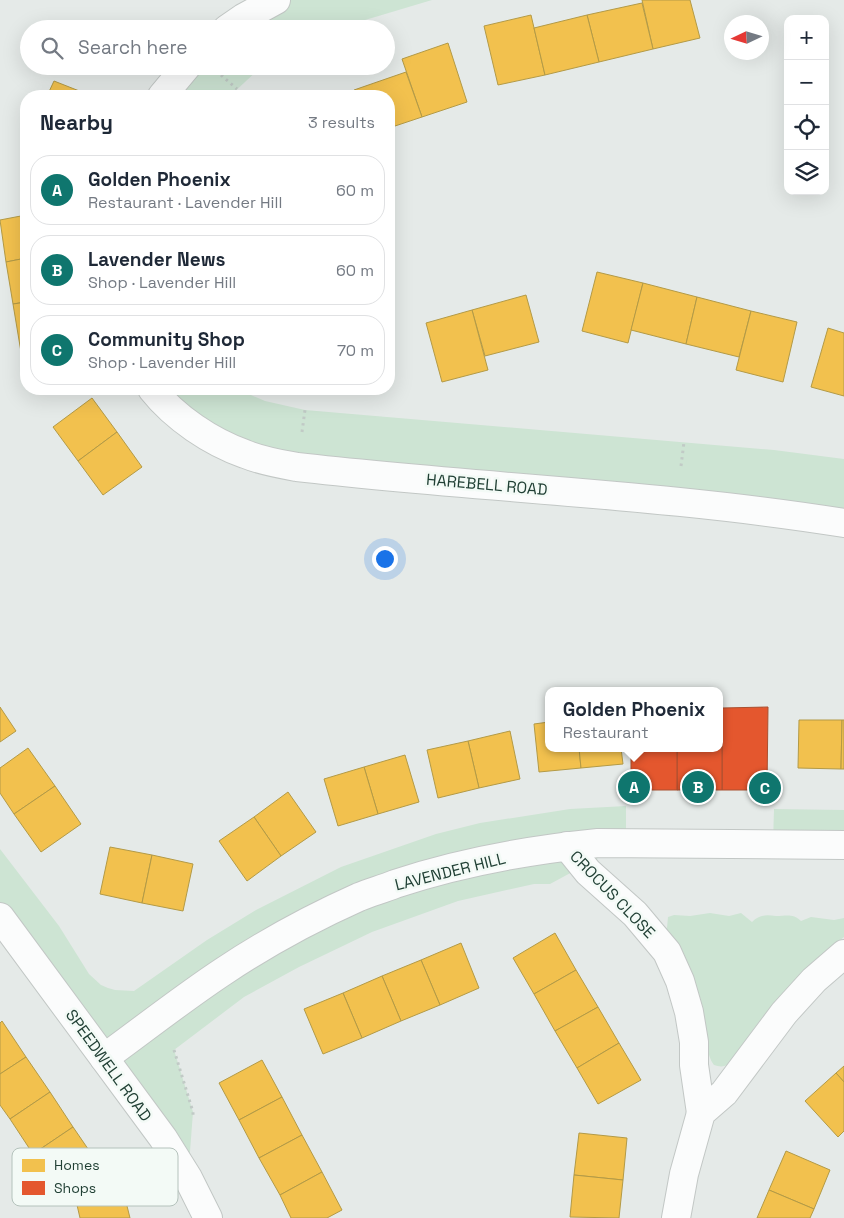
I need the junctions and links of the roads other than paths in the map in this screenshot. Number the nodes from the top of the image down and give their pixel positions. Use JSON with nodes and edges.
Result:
{"nodes":[{"id":1,"x":276,"y":0,"type":"edge"},
{"id":2,"x":241,"y":20,"type":"edge"},
{"id":3,"x":180,"y":75,"type":"edge"},
{"id":4,"x":167,"y":90,"type":"edge"},
{"id":5,"x":158,"y":395,"type":"edge"},
{"id":6,"x":844,"y":523,"type":"edge"},
{"id":7,"x":844,"y":845,"type":"edge"},
{"id":8,"x":567,"y":846,"type":"junction"},
{"id":9,"x":2,"y":923,"type":"edge"},
{"id":10,"x":844,"y":954,"type":"edge"},
{"id":11,"x":104,"y":1058,"type":"junction"},
{"id":12,"x":701,"y":1113,"type":"junction"},
{"id":13,"x":169,"y":1148,"type":"edge"},
{"id":14,"x":178,"y":1162,"type":"edge"},
{"id":15,"x":208,"y":1218,"type":"edge"},
{"id":16,"x":676,"y":1218,"type":"edge"}],
"edges":[{"from":1,"to":2,"type":"street"},
{"from":3,"to":4,"type":"street"},
{"from":5,"to":6,"type":"street","name":"HAREBELL ROAD"},
{"from":7,"to":8,"type":"street","name":"LAVENDER HILL"},
{"from":8,"to":11,"type":"street","name":"LAVENDER HILL"},
{"from":8,"to":12,"type":"street","name":"CROCUS CLOSE"},
{"from":9,"to":11,"type":"street","name":"SPEEDWELL ROAD"},
{"from":10,"to":12,"type":"street"},
{"from":11,"to":13,"type":"street","name":"SPEEDWELL ROAD"},
{"from":12,"to":16,"type":"street","name":"CROCUS CLOSE"},
{"from":14,"to":15,"type":"street","name":"SPEEDWELL ROAD"}]}
